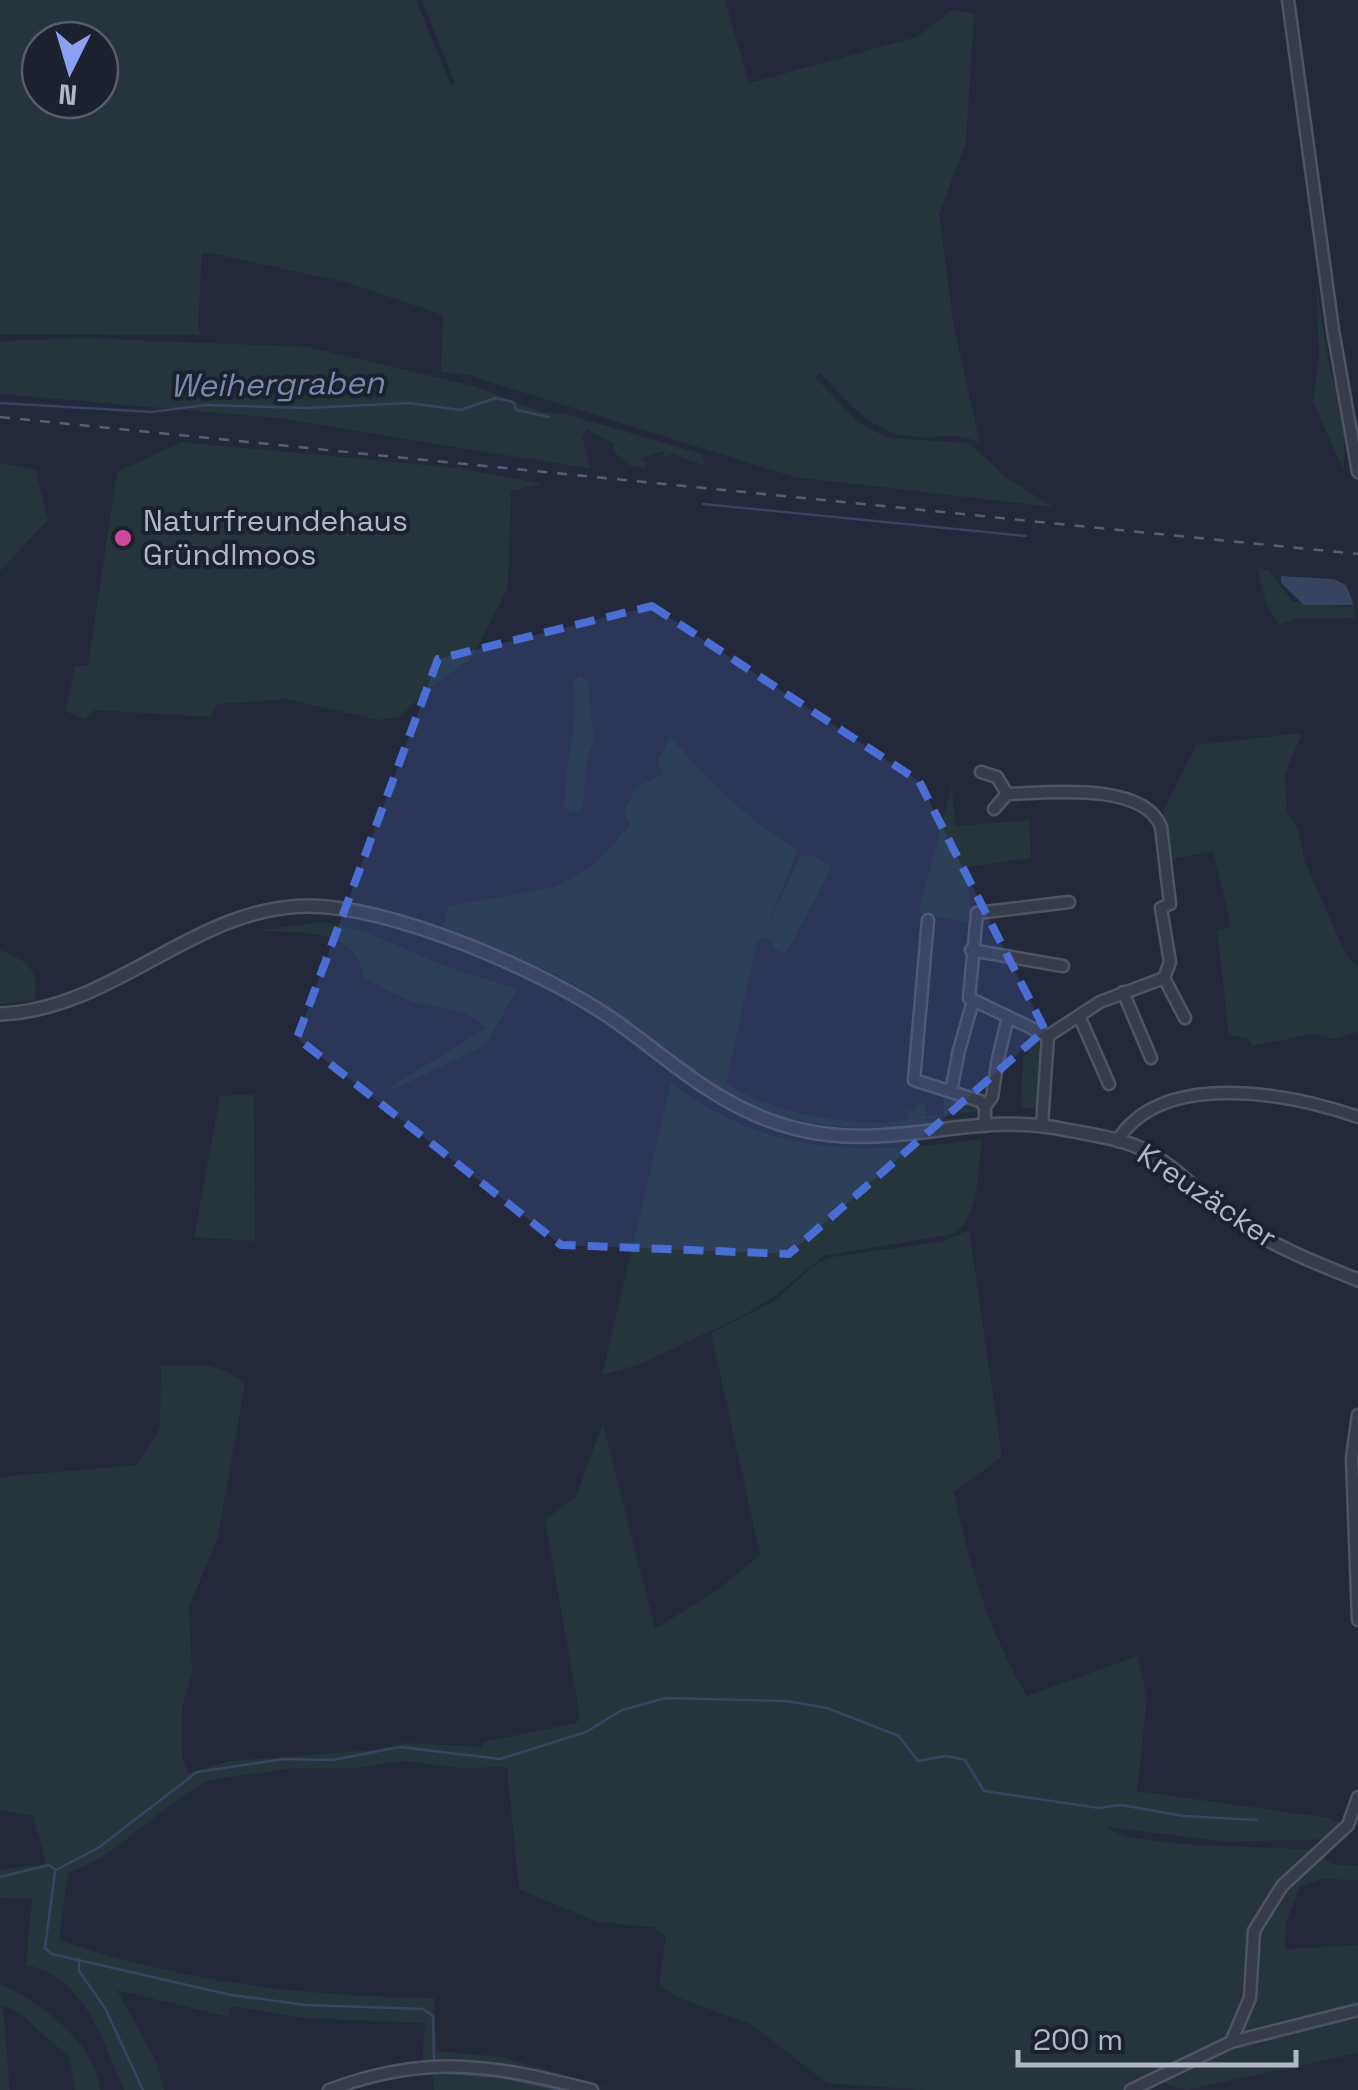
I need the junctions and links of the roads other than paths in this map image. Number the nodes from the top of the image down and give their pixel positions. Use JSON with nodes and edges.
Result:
{"nodes":[{"id":1,"x":1288,"y":0,"type":"edge"},
{"id":2,"x":1358,"y":472,"type":"edge"},
{"id":3,"x":981,"y":772,"type":"dead end"},
{"id":4,"x":1007,"y":794,"type":"junction"},
{"id":5,"x":994,"y":808,"type":"dead end"},
{"id":6,"x":1069,"y":902,"type":"dead end"},
{"id":7,"x":928,"y":920,"type":"dead end"},
{"id":8,"x":971,"y":950,"type":"junction"},
{"id":9,"x":1063,"y":966,"type":"dead end"},
{"id":10,"x":1164,"y":978,"type":"junction"},
{"id":11,"x":1123,"y":992,"type":"junction"},
{"id":12,"x":973,"y":1002,"type":"junction"},
{"id":13,"x":0,"y":1014,"type":"edge"},
{"id":14,"x":1008,"y":1016,"type":"junction"},
{"id":15,"x":1080,"y":1018,"type":"junction"},
{"id":16,"x":1185,"y":1018,"type":"dead end"},
{"id":17,"x":1048,"y":1036,"type":"junction"},
{"id":18,"x":1151,"y":1058,"type":"dead end"},
{"id":19,"x":1109,"y":1084,"type":"dead end"},
{"id":20,"x":952,"y":1092,"type":"junction"},
{"id":21,"x":985,"y":1107,"type":"junction"},
{"id":22,"x":1358,"y":1117,"type":"edge"},
{"id":23,"x":1042,"y":1124,"type":"junction"},
{"id":24,"x":985,"y":1126,"type":"junction"},
{"id":25,"x":1117,"y":1141,"type":"junction"},
{"id":26,"x":1358,"y":1280,"type":"edge"},
{"id":27,"x":1358,"y":1415,"type":"edge"},
{"id":28,"x":1358,"y":1620,"type":"edge"},
{"id":29,"x":1358,"y":1797,"type":"edge"},
{"id":30,"x":1358,"y":2010,"type":"edge"},
{"id":31,"x":1231,"y":2042,"type":"junction"},
{"id":32,"x":329,"y":2090,"type":"edge"},
{"id":33,"x":592,"y":2090,"type":"edge"},
{"id":34,"x":1131,"y":2090,"type":"edge"}],
"edges":[{"from":1,"to":2,"type":"street"},
{"from":3,"to":4,"type":"street"},
{"from":4,"to":5,"type":"street"},
{"from":4,"to":10,"type":"street"},
{"from":6,"to":8,"type":"street"},
{"from":7,"to":20,"type":"street"},
{"from":8,"to":9,"type":"street"},
{"from":8,"to":12,"type":"street"},
{"from":10,"to":11,"type":"street"},
{"from":10,"to":16,"type":"street"},
{"from":11,"to":15,"type":"street"},
{"from":11,"to":18,"type":"street"},
{"from":12,"to":14,"type":"street"},
{"from":12,"to":20,"type":"street"},
{"from":13,"to":24,"type":"street","name":"Kreuzäcker"},
{"from":14,"to":17,"type":"street"},
{"from":14,"to":21,"type":"street"},
{"from":15,"to":17,"type":"street"},
{"from":15,"to":19,"type":"street"},
{"from":17,"to":23,"type":"street"},
{"from":20,"to":21,"type":"street"},
{"from":21,"to":24,"type":"street"},
{"from":22,"to":25,"type":"street"},
{"from":23,"to":24,"type":"street","name":"Kreuzäcker"},
{"from":23,"to":25,"type":"street","name":"Kreuzäcker"},
{"from":25,"to":26,"type":"street","name":"Kreuzäcker"},
{"from":27,"to":28,"type":"street"},
{"from":29,"to":31,"type":"street"},
{"from":30,"to":31,"type":"street"},
{"from":31,"to":34,"type":"street"},
{"from":32,"to":33,"type":"street"}]}
